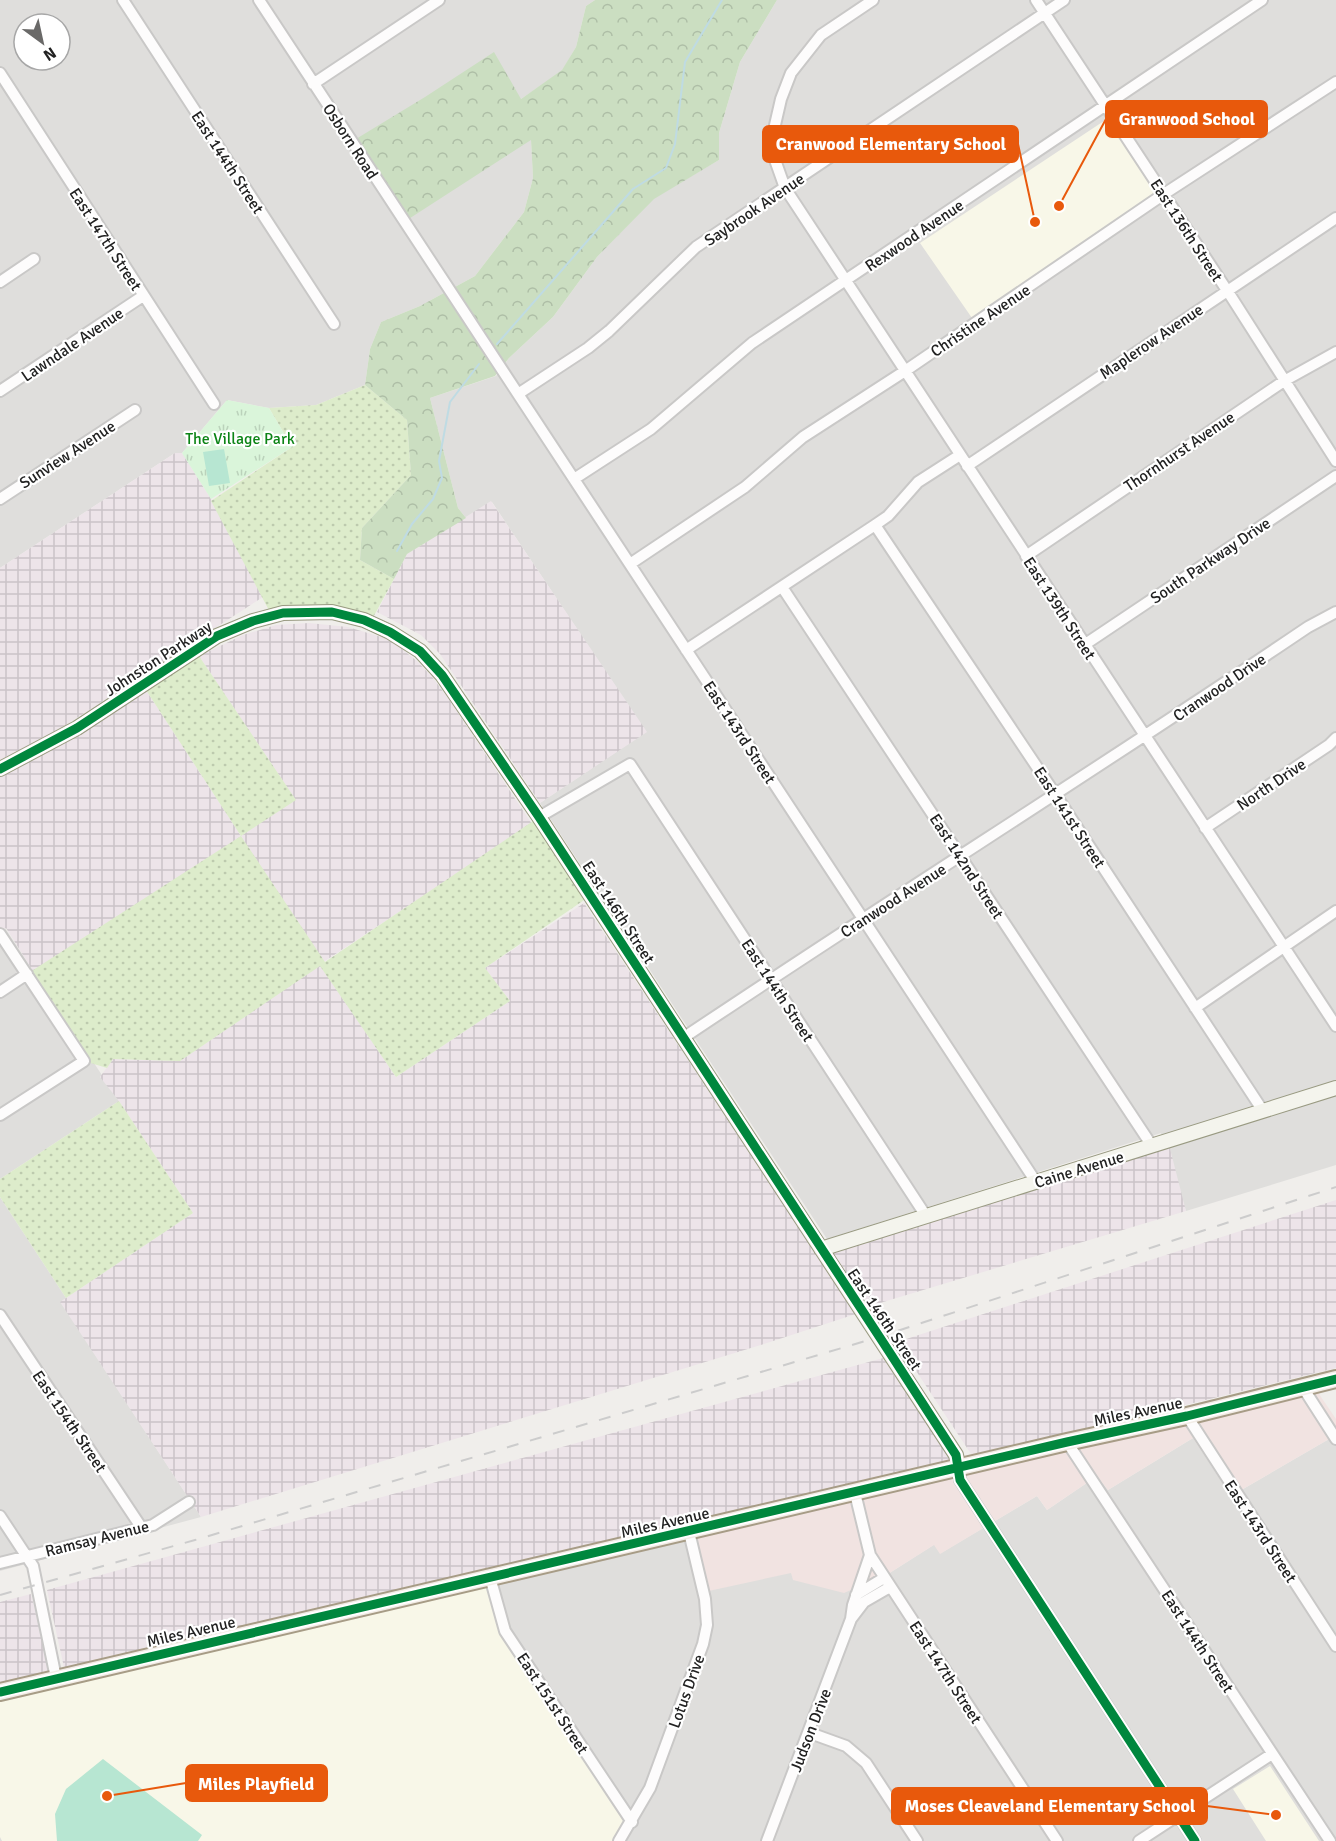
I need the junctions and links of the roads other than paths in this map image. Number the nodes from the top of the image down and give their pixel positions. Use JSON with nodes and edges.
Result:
{"nodes":[{"id":1,"x":123,"y":0,"type":"edge"},
{"id":2,"x":260,"y":0,"type":"edge"},
{"id":3,"x":439,"y":0,"type":"edge"},
{"id":4,"x":873,"y":0,"type":"edge"},
{"id":5,"x":1036,"y":0,"type":"edge"},
{"id":6,"x":1064,"y":0,"type":"edge"},
{"id":7,"x":1262,"y":0,"type":"edge"},
{"id":8,"x":1044,"y":13,"type":"junction"},
{"id":9,"x":0,"y":73,"type":"edge"},
{"id":10,"x":1336,"y":82,"type":"edge"},
{"id":11,"x":313,"y":84,"type":"junction"},
{"id":12,"x":1106,"y":106,"type":"junction"},
{"id":13,"x":785,"y":188,"type":"junction"},
{"id":14,"x":1164,"y":194,"type":"junction"},
{"id":15,"x":1336,"y":218,"type":"edge"},
{"id":16,"x":34,"y":259,"type":"dead end"},
{"id":17,"x":846,"y":281,"type":"junction"},
{"id":18,"x":0,"y":282,"type":"edge"},
{"id":19,"x":443,"y":282,"type":"joint"},
{"id":20,"x":1227,"y":290,"type":"junction"},
{"id":21,"x":143,"y":296,"type":"junction"},
{"id":22,"x":333,"y":324,"type":"dead end"},
{"id":23,"x":1336,"y":352,"type":"edge"},
{"id":24,"x":904,"y":371,"type":"junction"},
{"id":25,"x":1284,"y":381,"type":"junction"},
{"id":26,"x":0,"y":391,"type":"edge"},
{"id":27,"x":518,"y":394,"type":"junction"},
{"id":28,"x":214,"y":404,"type":"dead end"},
{"id":29,"x":135,"y":410,"type":"dead end"},
{"id":30,"x":960,"y":455,"type":"junction"},
{"id":31,"x":1336,"y":461,"type":"edge"},
{"id":32,"x":967,"y":466,"type":"junction"},
{"id":33,"x":1336,"y":476,"type":"edge"},
{"id":34,"x":573,"y":479,"type":"junction"},
{"id":35,"x":0,"y":499,"type":"edge"},
{"id":36,"x":875,"y":525,"type":"junction"},
{"id":37,"x":1026,"y":556,"type":"junction"},
{"id":38,"x":630,"y":564,"type":"junction"},
{"id":39,"x":782,"y":586,"type":"junction"},
{"id":40,"x":1336,"y":612,"type":"edge"},
{"id":41,"x":1084,"y":645,"type":"junction"},
{"id":42,"x":686,"y":650,"type":"junction"},
{"id":43,"x":1145,"y":737,"type":"junction"},
{"id":44,"x":1336,"y":738,"type":"edge"},
{"id":45,"x":1103,"y":762,"type":"joint"},
{"id":46,"x":0,"y":769,"type":"edge"},
{"id":47,"x":1055,"y":794,"type":"junction"},
{"id":48,"x":539,"y":817,"type":"junction"},
{"id":49,"x":1205,"y":828,"type":"junction"},
{"id":50,"x":961,"y":856,"type":"junction"},
{"id":51,"x":1336,"y":911,"type":"edge"},
{"id":52,"x":863,"y":920,"type":"junction"},
{"id":53,"x":0,"y":934,"type":"edge"},
{"id":54,"x":1283,"y":947,"type":"junction"},
{"id":55,"x":27,"y":974,"type":"junction"},
{"id":56,"x":772,"y":979,"type":"junction"},
{"id":57,"x":0,"y":992,"type":"edge"},
{"id":58,"x":1196,"y":1008,"type":"junction"},
{"id":59,"x":1336,"y":1026,"type":"edge"},
{"id":60,"x":683,"y":1038,"type":"junction"},
{"id":61,"x":1336,"y":1088,"type":"edge"},
{"id":62,"x":1263,"y":1111,"type":"junction"},
{"id":63,"x":0,"y":1115,"type":"edge"},
{"id":64,"x":1152,"y":1146,"type":"junction"},
{"id":65,"x":1036,"y":1182,"type":"junction"},
{"id":66,"x":926,"y":1216,"type":"junction"},
{"id":67,"x":821,"y":1249,"type":"junction"},
{"id":68,"x":0,"y":1315,"type":"edge"},
{"id":69,"x":1336,"y":1379,"type":"edge"},
{"id":70,"x":1302,"y":1386,"type":"junction"},
{"id":71,"x":1186,"y":1416,"type":"junction"},
{"id":72,"x":1336,"y":1439,"type":"edge"},
{"id":73,"x":1067,"y":1442,"type":"junction"},
{"id":74,"x":959,"y":1469,"type":"junction"},
{"id":75,"x":855,"y":1493,"type":"junction"},
{"id":76,"x":189,"y":1502,"type":"dead end"},
{"id":77,"x":0,"y":1516,"type":"edge"},
{"id":78,"x":141,"y":1527,"type":"junction"},
{"id":79,"x":689,"y":1532,"type":"junction"},
{"id":80,"x":870,"y":1555,"type":"junction"},
{"id":81,"x":27,"y":1556,"type":"junction"},
{"id":82,"x":0,"y":1563,"type":"edge"},
{"id":83,"x":490,"y":1576,"type":"junction"},
{"id":84,"x":887,"y":1582,"type":"junction"},
{"id":85,"x":856,"y":1596,"type":"junction"},
{"id":86,"x":851,"y":1619,"type":"junction"},
{"id":87,"x":1336,"y":1646,"type":"edge"},
{"id":88,"x":56,"y":1678,"type":"junction"},
{"id":89,"x":0,"y":1692,"type":"edge"},
{"id":90,"x":810,"y":1733,"type":"junction"},
{"id":91,"x":1272,"y":1754,"type":"junction"},
{"id":92,"x":1178,"y":1815,"type":"junction"},
{"id":93,"x":632,"y":1822,"type":"junction"},
{"id":94,"x":619,"y":1841,"type":"edge"},
{"id":95,"x":767,"y":1841,"type":"edge"},
{"id":96,"x":917,"y":1841,"type":"edge"},
{"id":97,"x":1057,"y":1841,"type":"edge"},
{"id":98,"x":1139,"y":1841,"type":"edge"},
{"id":99,"x":1195,"y":1841,"type":"edge"},
{"id":100,"x":1330,"y":1841,"type":"edge"}],
"edges":[{"from":1,"to":22,"type":"street","name":"East 144th Street"},
{"from":2,"to":11,"type":"street","name":"Osborn Road"},
{"from":3,"to":11,"type":"street"},
{"from":4,"to":13,"type":"street","name":"East 139th Street"},
{"from":5,"to":8,"type":"street","name":"East 136th Street"},
{"from":6,"to":8,"type":"street","name":"Saybrook Avenue"},
{"from":7,"to":12,"type":"street","name":"Rexwood Avenue"},
{"from":8,"to":12,"type":"street","name":"East 136th Street"},
{"from":8,"to":13,"type":"street","name":"Saybrook Avenue"},
{"from":9,"to":21,"type":"street","name":"East 147th Street"},
{"from":10,"to":14,"type":"street","name":"Christine Avenue"},
{"from":11,"to":19,"type":"street","name":"Osborn Road"},
{"from":12,"to":14,"type":"street","name":"East 136th Street"},
{"from":12,"to":17,"type":"street","name":"Rexwood Avenue"},
{"from":13,"to":17,"type":"street","name":"East 139th Street"},
{"from":13,"to":27,"type":"street","name":"Saybrook Avenue"},
{"from":14,"to":20,"type":"street","name":"East 136th Street"},
{"from":14,"to":24,"type":"street","name":"Christine Avenue"},
{"from":15,"to":20,"type":"street","name":"Maplerow Avenue"},
{"from":16,"to":18,"type":"street"},
{"from":17,"to":24,"type":"street","name":"East 139th Street"},
{"from":17,"to":34,"type":"street","name":"Rexwood Avenue"},
{"from":19,"to":27,"type":"street","name":"East 143rd Street"},
{"from":20,"to":25,"type":"street","name":"East 136th Street"},
{"from":20,"to":32,"type":"street","name":"Maplerow Avenue"},
{"from":21,"to":26,"type":"street","name":"Lawndale Avenue"},
{"from":21,"to":28,"type":"street","name":"East 147th Street"},
{"from":23,"to":25,"type":"street","name":"Thornhurst Avenue"},
{"from":24,"to":30,"type":"street","name":"East 139th Street"},
{"from":24,"to":38,"type":"street","name":"Christine Avenue"},
{"from":25,"to":31,"type":"street","name":"East 136th Street"},
{"from":25,"to":37,"type":"street","name":"Thornhurst Avenue"},
{"from":27,"to":34,"type":"street","name":"East 143rd Street"},
{"from":29,"to":35,"type":"street","name":"Sunview Avenue"},
{"from":30,"to":32,"type":"street","name":"East 139th Street"},
{"from":30,"to":36,"type":"street"},
{"from":32,"to":37,"type":"street","name":"East 139th Street"},
{"from":33,"to":41,"type":"street","name":"South Parkway Drive"},
{"from":34,"to":38,"type":"street","name":"East 143rd Street"},
{"from":36,"to":39,"type":"street"},
{"from":36,"to":47,"type":"street","name":"East 141st Street"},
{"from":37,"to":41,"type":"street","name":"East 139th Street"},
{"from":38,"to":42,"type":"street","name":"East 143rd Street"},
{"from":39,"to":42,"type":"street"},
{"from":39,"to":50,"type":"street","name":"East 142nd Street"},
{"from":40,"to":43,"type":"street","name":"Cranwood Drive"},
{"from":41,"to":43,"type":"street","name":"East 139th Street"},
{"from":42,"to":52,"type":"street","name":"East 143rd Street"},
{"from":43,"to":45,"type":"street","name":"Cranwood Drive"},
{"from":43,"to":49,"type":"street","name":"East 139th Street"},
{"from":44,"to":49,"type":"street","name":"North Drive"},
{"from":45,"to":47,"type":"street","name":"Cranwood Avenue"},
{"from":46,"to":48,"type":"street","name":"Johnston Parkway"},
{"from":47,"to":50,"type":"street","name":"Cranwood Avenue"},
{"from":47,"to":58,"type":"street","name":"East 141st Street"},
{"from":48,"to":56,"type":"street","name":"East 144th Street"},
{"from":48,"to":60,"type":"street","name":"East 146th Street"},
{"from":49,"to":54,"type":"street","name":"East 139th Street"},
{"from":50,"to":52,"type":"street","name":"Cranwood Avenue"},
{"from":50,"to":64,"type":"street","name":"East 142nd Street"},
{"from":51,"to":54,"type":"street"},
{"from":52,"to":56,"type":"street","name":"Cranwood Avenue"},
{"from":52,"to":65,"type":"street","name":"East 143rd Street"},
{"from":53,"to":55,"type":"street"},
{"from":54,"to":58,"type":"street"},
{"from":54,"to":59,"type":"street","name":"East 139th Street"},
{"from":55,"to":57,"type":"street"},
{"from":55,"to":63,"type":"street"},
{"from":56,"to":60,"type":"street","name":"Cranwood Avenue"},
{"from":56,"to":66,"type":"street","name":"East 144th Street"},
{"from":58,"to":62,"type":"street","name":"East 141st Street"},
{"from":60,"to":67,"type":"street","name":"East 146th Street"},
{"from":61,"to":62,"type":"street","name":"Caine Avenue"},
{"from":62,"to":64,"type":"street","name":"Caine Avenue"},
{"from":64,"to":65,"type":"street","name":"Caine Avenue"},
{"from":65,"to":66,"type":"street","name":"Caine Avenue"},
{"from":66,"to":67,"type":"street","name":"Caine Avenue"},
{"from":67,"to":74,"type":"street","name":"East 146th Street"},
{"from":68,"to":78,"type":"street","name":"East 154th Street"},
{"from":69,"to":70,"type":"main road","name":"Miles Avenue"},
{"from":70,"to":71,"type":"main road","name":"Miles Avenue"},
{"from":70,"to":72,"type":"street"},
{"from":71,"to":73,"type":"main road","name":"Miles Avenue"},
{"from":71,"to":87,"type":"street","name":"East 143rd Street"},
{"from":73,"to":74,"type":"main road","name":"Miles Avenue"},
{"from":73,"to":91,"type":"street","name":"East 144th Street"},
{"from":74,"to":75,"type":"main road","name":"Miles Avenue"},
{"from":74,"to":92,"type":"street","name":"East 146th Street"},
{"from":75,"to":79,"type":"main road","name":"Miles Avenue"},
{"from":75,"to":80,"type":"street","name":"East 147th Street"},
{"from":76,"to":78,"type":"street","name":"Ramsay Avenue"},
{"from":77,"to":81,"type":"street"},
{"from":78,"to":81,"type":"street","name":"Ramsay Avenue"},
{"from":79,"to":83,"type":"main road","name":"Miles Avenue"},
{"from":79,"to":93,"type":"street","name":"Lotus Drive"},
{"from":80,"to":84,"type":"street","name":"East 147th Street"},
{"from":80,"to":85,"type":"street","name":"Judson Drive"},
{"from":81,"to":82,"type":"street","name":"Ramsay Avenue"},
{"from":81,"to":88,"type":"street"},
{"from":83,"to":88,"type":"main road","name":"Miles Avenue"},
{"from":83,"to":93,"type":"street","name":"East 151st Street"},
{"from":84,"to":85,"type":"street"},
{"from":84,"to":86,"type":"street","name":"Judson Drive"},
{"from":84,"to":97,"type":"street","name":"East 147th Street"},
{"from":85,"to":86,"type":"street","name":"Judson Drive"},
{"from":86,"to":90,"type":"street","name":"Judson Drive"},
{"from":88,"to":89,"type":"main road","name":"Miles Avenue"},
{"from":90,"to":95,"type":"street","name":"Judson Drive"},
{"from":90,"to":96,"type":"street"},
{"from":91,"to":92,"type":"street"},
{"from":91,"to":100,"type":"street","name":"East 144th Street"},
{"from":92,"to":98,"type":"street"},
{"from":92,"to":99,"type":"street","name":"East 146th Street"},
{"from":93,"to":94,"type":"street","name":"Lotus Drive"}]}
